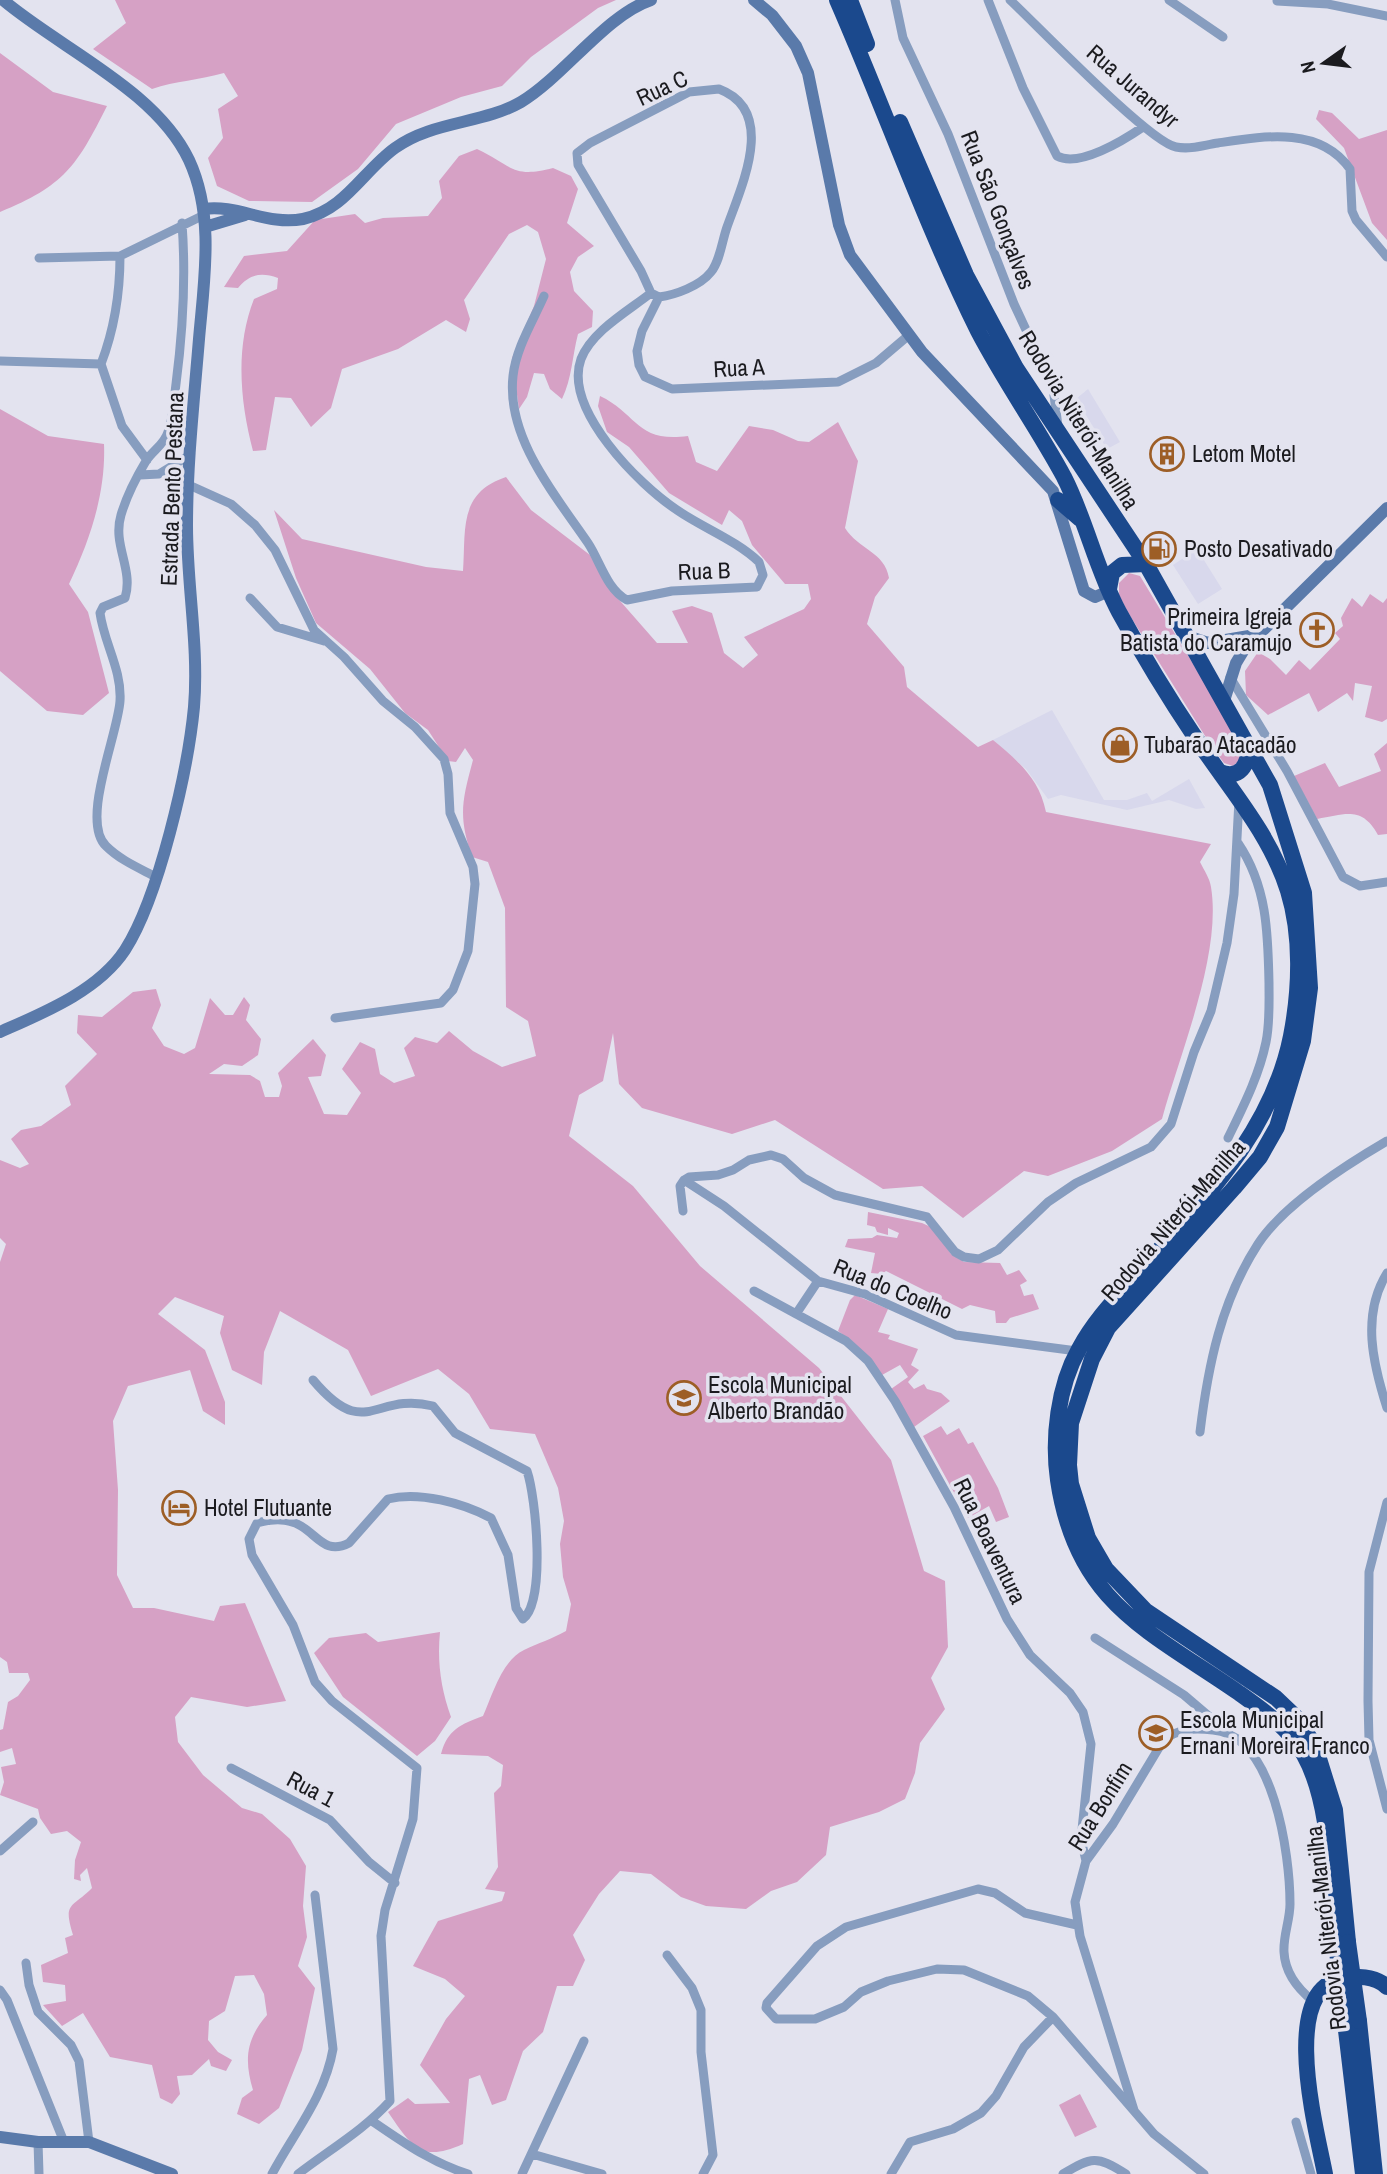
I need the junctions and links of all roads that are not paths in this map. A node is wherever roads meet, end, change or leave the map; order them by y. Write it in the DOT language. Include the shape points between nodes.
graph roads {
  1 [pos="3,0"];
  2 [pos="651,0"];
  3 [pos="756,0"];
  4 [pos="837,0"];
  5 [pos="850,0"];
  6 [pos="895,0"];
  7 [pos="988,0"];
  8 [pos="1010,0"];
  9 [pos="1170,0"];
  10 [pos="1278,1"];
  11 [pos="1387,16"];
  12 [pos="1223,37"];
  13 [pos="1143,127"];
  14 [pos="198,181"];
  15 [pos="221,207"];
  16 [pos="244,215"];
  17 [pos="204,217"];
  18 [pos="182,223"];
  19 [pos="226,223"];
  20 [pos="120,256"];
  21 [pos="206,256"];
  22 [pos="1387,257"];
  23 [pos="39,258"];
  24 [pos="655,295"];
  25 [pos="544,296"];
  26 [pos="909,335"];
  27 [pos="0,361"];
  28 [pos="101,364"];
  29 [pos="1058,435"];
  30 [pos="190,455"];
  31 [pos="146,460"];
  32 [pos="140,475"];
  33 [pos="189,485"];
  34 [pos="1058,500"];
  35 [pos="1387,508"];
  36 [pos="1083,522"];
  37 [pos="1146,564"];
  38 [pos="1109,591"];
  39 [pos="250,598"];
  40 [pos="1262,632"];
  41 [pos="1186,636"];
  42 [pos="326,641"];
  43 [pos="1230,677"];
  44 [pos="1224,701"];
  45 [pos="1249,747"];
  46 [pos="1220,772"];
  47 [pos="1239,800"];
  48 [pos="1237,841"];
  49 [pos="156,877"];
  50 [pos="1387,882"];
  51 [pos="335,1018"];
  52 [pos="0,1032"];
  53 [pos="1228,1138"];
  54 [pos="1387,1141"];
  55 [pos="684,1180"];
  56 [pos="682,1212"];
  57 [pos="1387,1273"];
  58 [pos="818,1281"];
  59 [pos="754,1291"];
  60 [pos="796,1314"];
  61 [pos="1077,1351"];
  62 [pos="313,1380"];
  63 [pos="1387,1408"];
  64 [pos="1200,1432"];
  65 [pos="1387,1502"];
  66 [pos="1095,1638"];
  67 [pos="1225,1731"];
  68 [pos="231,1768"];
  69 [pos="1387,1809"];
  70 [pos="33,1822"];
  71 [pos="0,1851"];
  72 [pos="1086,1861"];
  73 [pos="395,1883"];
  74 [pos="315,1895"];
  75 [pos="1077,1925"];
  76 [pos="1342,1942"];
  77 [pos="667,1955"];
  78 [pos="26,1963"];
  79 [pos="1387,1986"];
  80 [pos="0,1990"];
  81 [pos="1313,2001"];
  82 [pos="1053,2017"];
  83 [pos="1352,2022"];
  84 [pos="584,2040"];
  85 [pos="1135,2114"];
  86 [pos="372,2121"];
  87 [pos="1296,2122"];
  88 [pos="0,2137"];
  89 [pos="64,2141"];
  90 [pos="89,2141"];
  91 [pos="37,2142"];
  92 [pos="532,2154"];
  93 [pos="1065,2173"];
  94 [pos="39,2174"];
  95 [pos="172,2174"];
  96 [pos="272,2174"];
  97 [pos="298,2174"];
  98 [pos="468,2174"];
  99 [pos="522,2174"];
  100 [pos="602,2174"];
  101 [pos="704,2174"];
  102 [pos="891,2174"];
  103 [pos="1126,2174"];
  104 [pos="1204,2174"];
  105 [pos="1311,2174"];
  106 [pos="1325,2174"];
  107 [pos="1363,2174"];
  108 [pos="1375,2174"];
  1 -- 14 [label="street, Estrada Bento Pestana" via="135,97 168,127"];
  2 -- 16 [label="street" via="618,20 519,103 396,147 326,211 303,219"];
  3 -- 26 [label="street" via="796,46 808,73 839,225 850,255"];
  4 -- 36 [label="highway, Rodovia Niterói-Manilha" via="960,292 998,367 1065,479"];
  5 -- 29 [label="highway, Rodovia Niterói-Manilha" via="967,275"];
  6 -- 29 [label="street, Rua São Gonçalves" via="903,38 948,134 1009,292 1053,388"];
  7 -- 13 [label="street" via="1023,88 1057,156 1068,160 1080,157 1115,145"];
  8 -- 13 [label="street, Rua Jurandyr"];
  9 -- 12 [label="street"];
  10 -- 11 [label="street" via="1328,4"];
  13 -- 22 [label="street, Rua Jurandyr" via="1173,147 1290,136 1330,149 1350,169 1356,220"];
  14 -- 15 [label="street"];
  14 -- 17 [label="street, Estrada Bento Pestana"];
  15 -- 16 [label="street"];
  15 -- 17 [label="street"];
  16 -- 19 [label="street"];
  17 -- 18 [label="street"];
  17 -- 19 [label="street"];
  17 -- 21 [label="street, Estrada Bento Pestana"];
  18 -- 20 [label="street"];
  18 -- 31 [label="street" via="181,346 170,428 162,445"];
  19 -- 21 [label="street"];
  20 -- 23 [label="street"];
  20 -- 28 [label="street" via="116,307"];
  21 -- 30 [label="street, Estrada Bento Pestana"];
  24 -- 24 [label="street, Rua C" via="670,296 701,281 715,266 752,146 744,110 731,94 719,89 689,92 577,153 578,165"];
  24 -- 25 [label="street, Rua B" via="589,346 577,382 581,397 605,439 635,474 675,509 759,562 763,575 757,587 686,589 627,600 615,591 524,440 513,376"];
  24 -- 26 [label="street, Rua A" via="637,351 639,365 645,377 672,389 838,382 876,363"];
  26 -- 34 [label="street"];
  27 -- 28 [label="street"];
  28 -- 31 [label="street" via="122,426"];
  29 -- 37 [label="highway, Rodovia Niterói-Manilha"];
  30 -- 32 [label="street" via="159,474"];
  30 -- 33 [label="street, Estrada Bento Pestana"];
  31 -- 32 [label="street"];
  32 -- 49 [label="street" via="117,531 127,573 126,594 123,601 103,607 100,613 117,671 120,701 97,823 104,845"];
  33 -- 42 [label="street" via="231,504 255,524 275,550 310,621"];
  33 -- 49 [label="street, Estrada Bento Pestana" via="194,708"];
  34 -- 36 [label="highway"];
  34 -- 38 [label="street" via="1084,591 1095,597"];
  35 -- 40 [label="street"];
  36 -- 38 [label="highway, Rodovia Niterói-Manilha"];
  37 -- 38 [label="highway" via="1122,565 1112,573"];
  37 -- 41 [label="highway, Rodovia Niterói-Manilha"];
  38 -- 46 [label="highway, Rodovia Niterói-Manilha"];
  39 -- 42 [label="street" via="277,627"];
  40 -- 41 [label="street" via="1224,643"];
  40 -- 43 [label="street" via="1245,648"];
  41 -- 44 [label="highway, Rodovia Niterói-Manilha"];
  42 -- 51 [label="street" via="444,759 450,813 473,867 475,884 468,951 447,999 427,1006"];
  43 -- 44 [label="street"];
  43 -- 50 [label="street" via="1343,877 1360,886"];
  44 -- 45 [label="highway, Rodovia Niterói-Manilha"];
  45 -- 46 [label="highway" via="1247,762 1239,772"];
  45 -- 76 [label="highway, Rodovia Niterói-Manilha" via="1276,799 1304,893 1310,988 1303,1041 1277,1127 1260,1157 1108,1328 1092,1359 1071,1423 1069,1465 1088,1538 1106,1569 1168,1628 1276,1698 1297,1718 1315,1746 1335,1810"];
  46 -- 47 [label="highway, Rodovia Niterói-Manilha"];
  47 -- 48 [label="street"];
  47 -- 61 [label="highway, Rodovia Niterói-Manilha" via="1279,868 1294,915 1296,1002 1280,1080 1263,1118 1226,1171 1104,1312"];
  48 -- 53 [label="street" via="1260,887 1268,928 1269,1011 1262,1058"];
  48 -- 55 [label="street" via="1234,894 1217,985 1171,1124 1151,1147 1076,1183 1048,1202 989,1256 964,1258 927,1217 835,1195 771,1155 718,1175"];
  49 -- 52 [label="street, Estrada Bento Pestana" via="123,952 97,978 61,1003"];
  54 -- 64 [label="street" via="1318,1188 1258,1243 1215,1342"];
  55 -- 56 [label="street" via="680,1186"];
  55 -- 58 [label="street, Rua do Coelho"];
  57 -- 63 [label="street" via="1370,1326"];
  58 -- 60 [label="street"];
  58 -- 61 [label="street, Rua do Coelho" via="865,1294 956,1335"];
  59 -- 60 [label="street, Rua Boaventura"];
  60 -- 72 [label="street, Rua Boaventura" via="846,1341 868,1362 948,1497 1007,1619 1030,1655 1070,1693 1083,1713 1091,1744 1081,1839"];
  61 -- 76 [label="highway, Rodovia Niterói-Manilha" via="1055,1443 1065,1517 1082,1561 1114,1605 1138,1627 1260,1708 1303,1751 1323,1812"];
  62 -- 73 [label="street" via="331,1402 352,1412 395,1405 433,1406 455,1433 527,1471 532,1494 538,1568 523,1619 518,1615 508,1555 498,1527 491,1518 457,1504 408,1496 388,1499 340,1548 327,1546 300,1526 281,1520 257,1523 251,1530 252,1555 293,1625 315,1682 416,1768 413,1819"];
  65 -- 69 [label="street" via="1369,1572 1368,1701 1371,1751"];
  66 -- 67 [label="street" via="1184,1695"];
  67 -- 72 [label="street, Rua Bonfim" via="1185,1729 1163,1741"];
  67 -- 81 [label="street" via="1248,1747 1273,1791 1290,1904 1284,1952 1300,1991"];
  68 -- 73 [label="street, Rua 1" via="330,1820"];
  70 -- 71 [label="street"];
  72 -- 75 [label="street, Rua Bonfim" via="1075,1902"];
  73 -- 86 [label="street" via="381,1936 390,2101"];
  74 -- 96 [label="street" via="333,2049 330,2069"];
  75 -- 82 [label="street" via="1025,1913 995,1893 978,1889 846,1927 817,1946 767,2003 768,2013 775,2019 816,2019 888,1981 951,1968 1028,1996"];
  75 -- 85 [label="street, Rua Bonfim"];
  76 -- 83 [label="highway, Rodovia Niterói-Manilha, bridge"];
  77 -- 101 [label="street" via="692,1988 701,2010 713,2155"];
  78 -- 90 [label="street" via="38,2012 71,2045 79,2061"];
  79 -- 81 [label="highway" via="1373,1978 1347,1978 1327,1983"];
  80 -- 89 [label="street"];
  81 -- 106 [label="highway" via="1307,2027 1307,2070"];
  82 -- 85 [label="street"];
  82 -- 102 [label="street" via="1024,2048 981,2113 953,2129 910,2142"];
  83 -- 107 [label="highway, Rodovia Niterói-Manilha"];
  83 -- 108 [label="highway, Rodovia Niterói-Manilha"];
  84 -- 92 [label="street"];
  85 -- 104 [label="street"];
  86 -- 97 [label="street"];
  86 -- 98 [label="street" via="419,2154"];
  87 -- 105 [label="street"];
  88 -- 91 [label="street"];
  89 -- 90 [label="street"];
  89 -- 91 [label="street"];
  90 -- 95 [label="street"];
  91 -- 94 [label="street"];
  92 -- 99 [label="street"];
  92 -- 100 [label="street"];
  93 -- 103 [label="street" via="1084,2160 1105,2161"];
}
